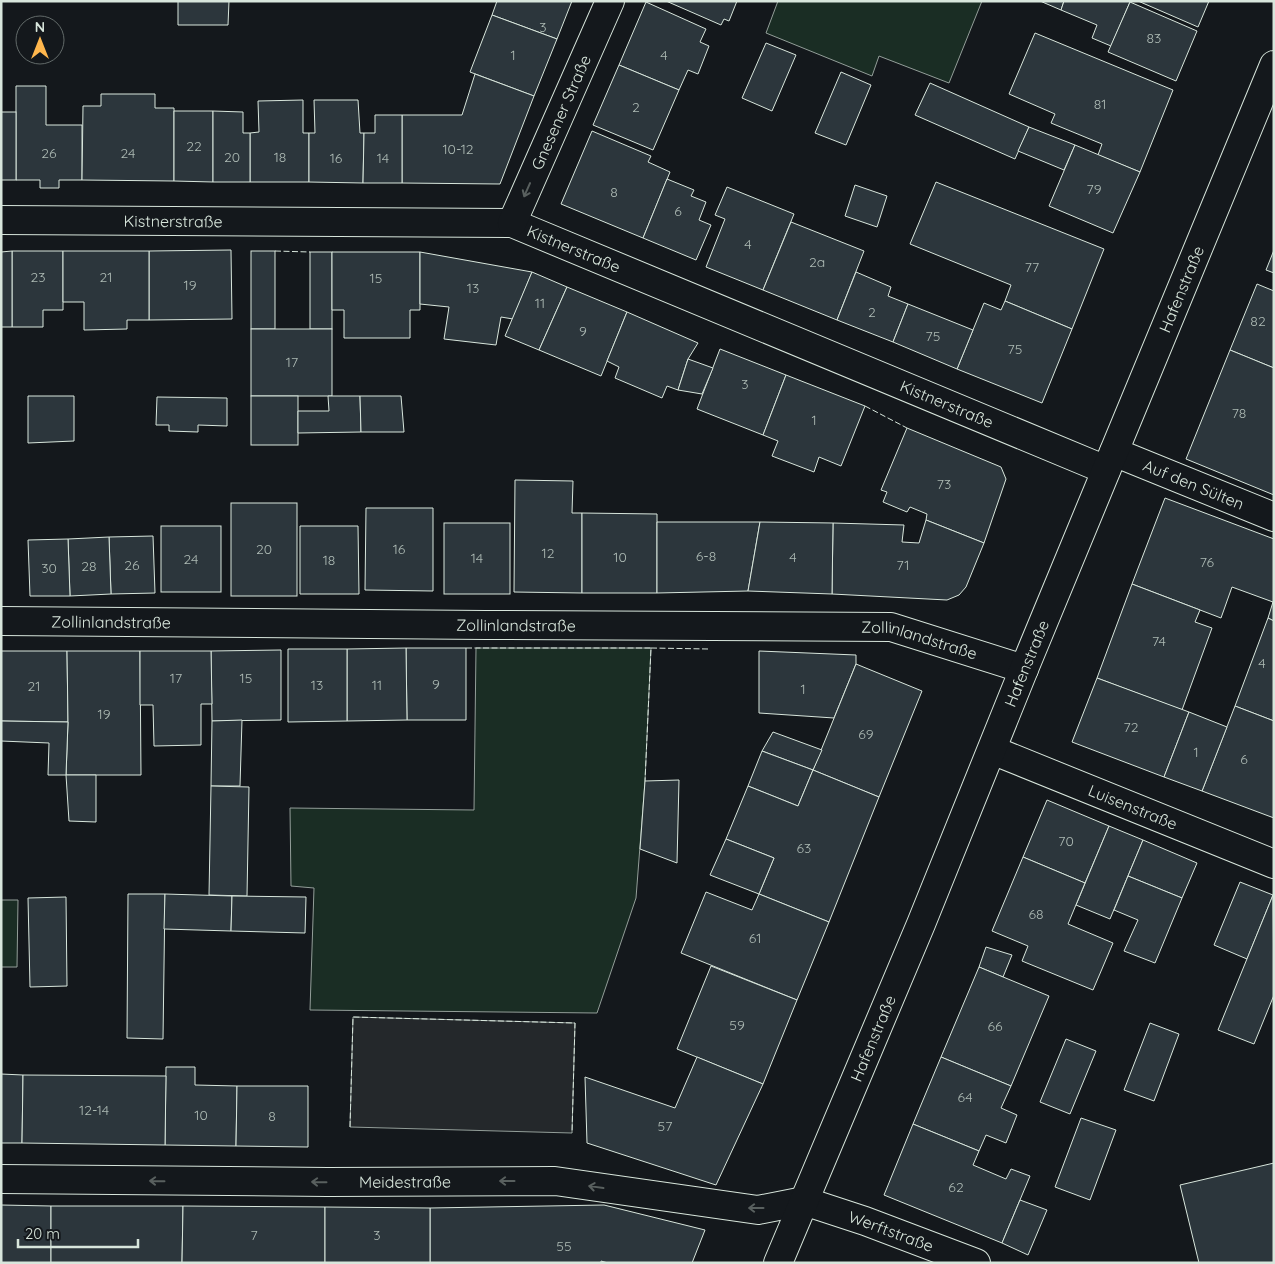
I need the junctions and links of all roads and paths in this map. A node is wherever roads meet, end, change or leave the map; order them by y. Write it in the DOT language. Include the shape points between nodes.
graph roads {
  1 [pos="610,1"];
  2 [pos="1274,65"];
  3 [pos="1,220"];
  4 [pos="512,223"];
  5 [pos="1110,461"];
  6 [pos="1274,517"];
  7 [pos="1,621"];
  8 [pos="1024,670"];
  9 [pos="992,750"];
  10 [pos="1274,864"];
  11 [pos="1,1179"];
  12 [pos="804,1201"];
  13 [pos="778,1263"];
  14 [pos="976,1263"];
  1 -- 4 [label="street, Gnesener Straße, one-way"];
  2 -- 5 [label="street, Hafenstraße"];
  3 -- 4 [label="street, Kistnerstraße"];
  4 -- 5 [label="street, Kistnerstraße"];
  5 -- 6 [label="street, Auf den Sülten"];
  5 -- 8 [label="street, Hafenstraße"];
  7 -- 8 [label="street, Zollinlandstraße" via="892,626"];
  8 -- 9 [label="street, Hafenstraße"];
  9 -- 10 [label="street, Luisenstraße"];
  9 -- 12 [label="street, Hafenstraße"];
  12 -- 11 [label="street, Meidestraße, one-way" via="758,1210 555,1181"];
  12 -- 13 [label="street, Hafenstraße"];
  12 -- 14 [label="street, Werftstraße"];
}
